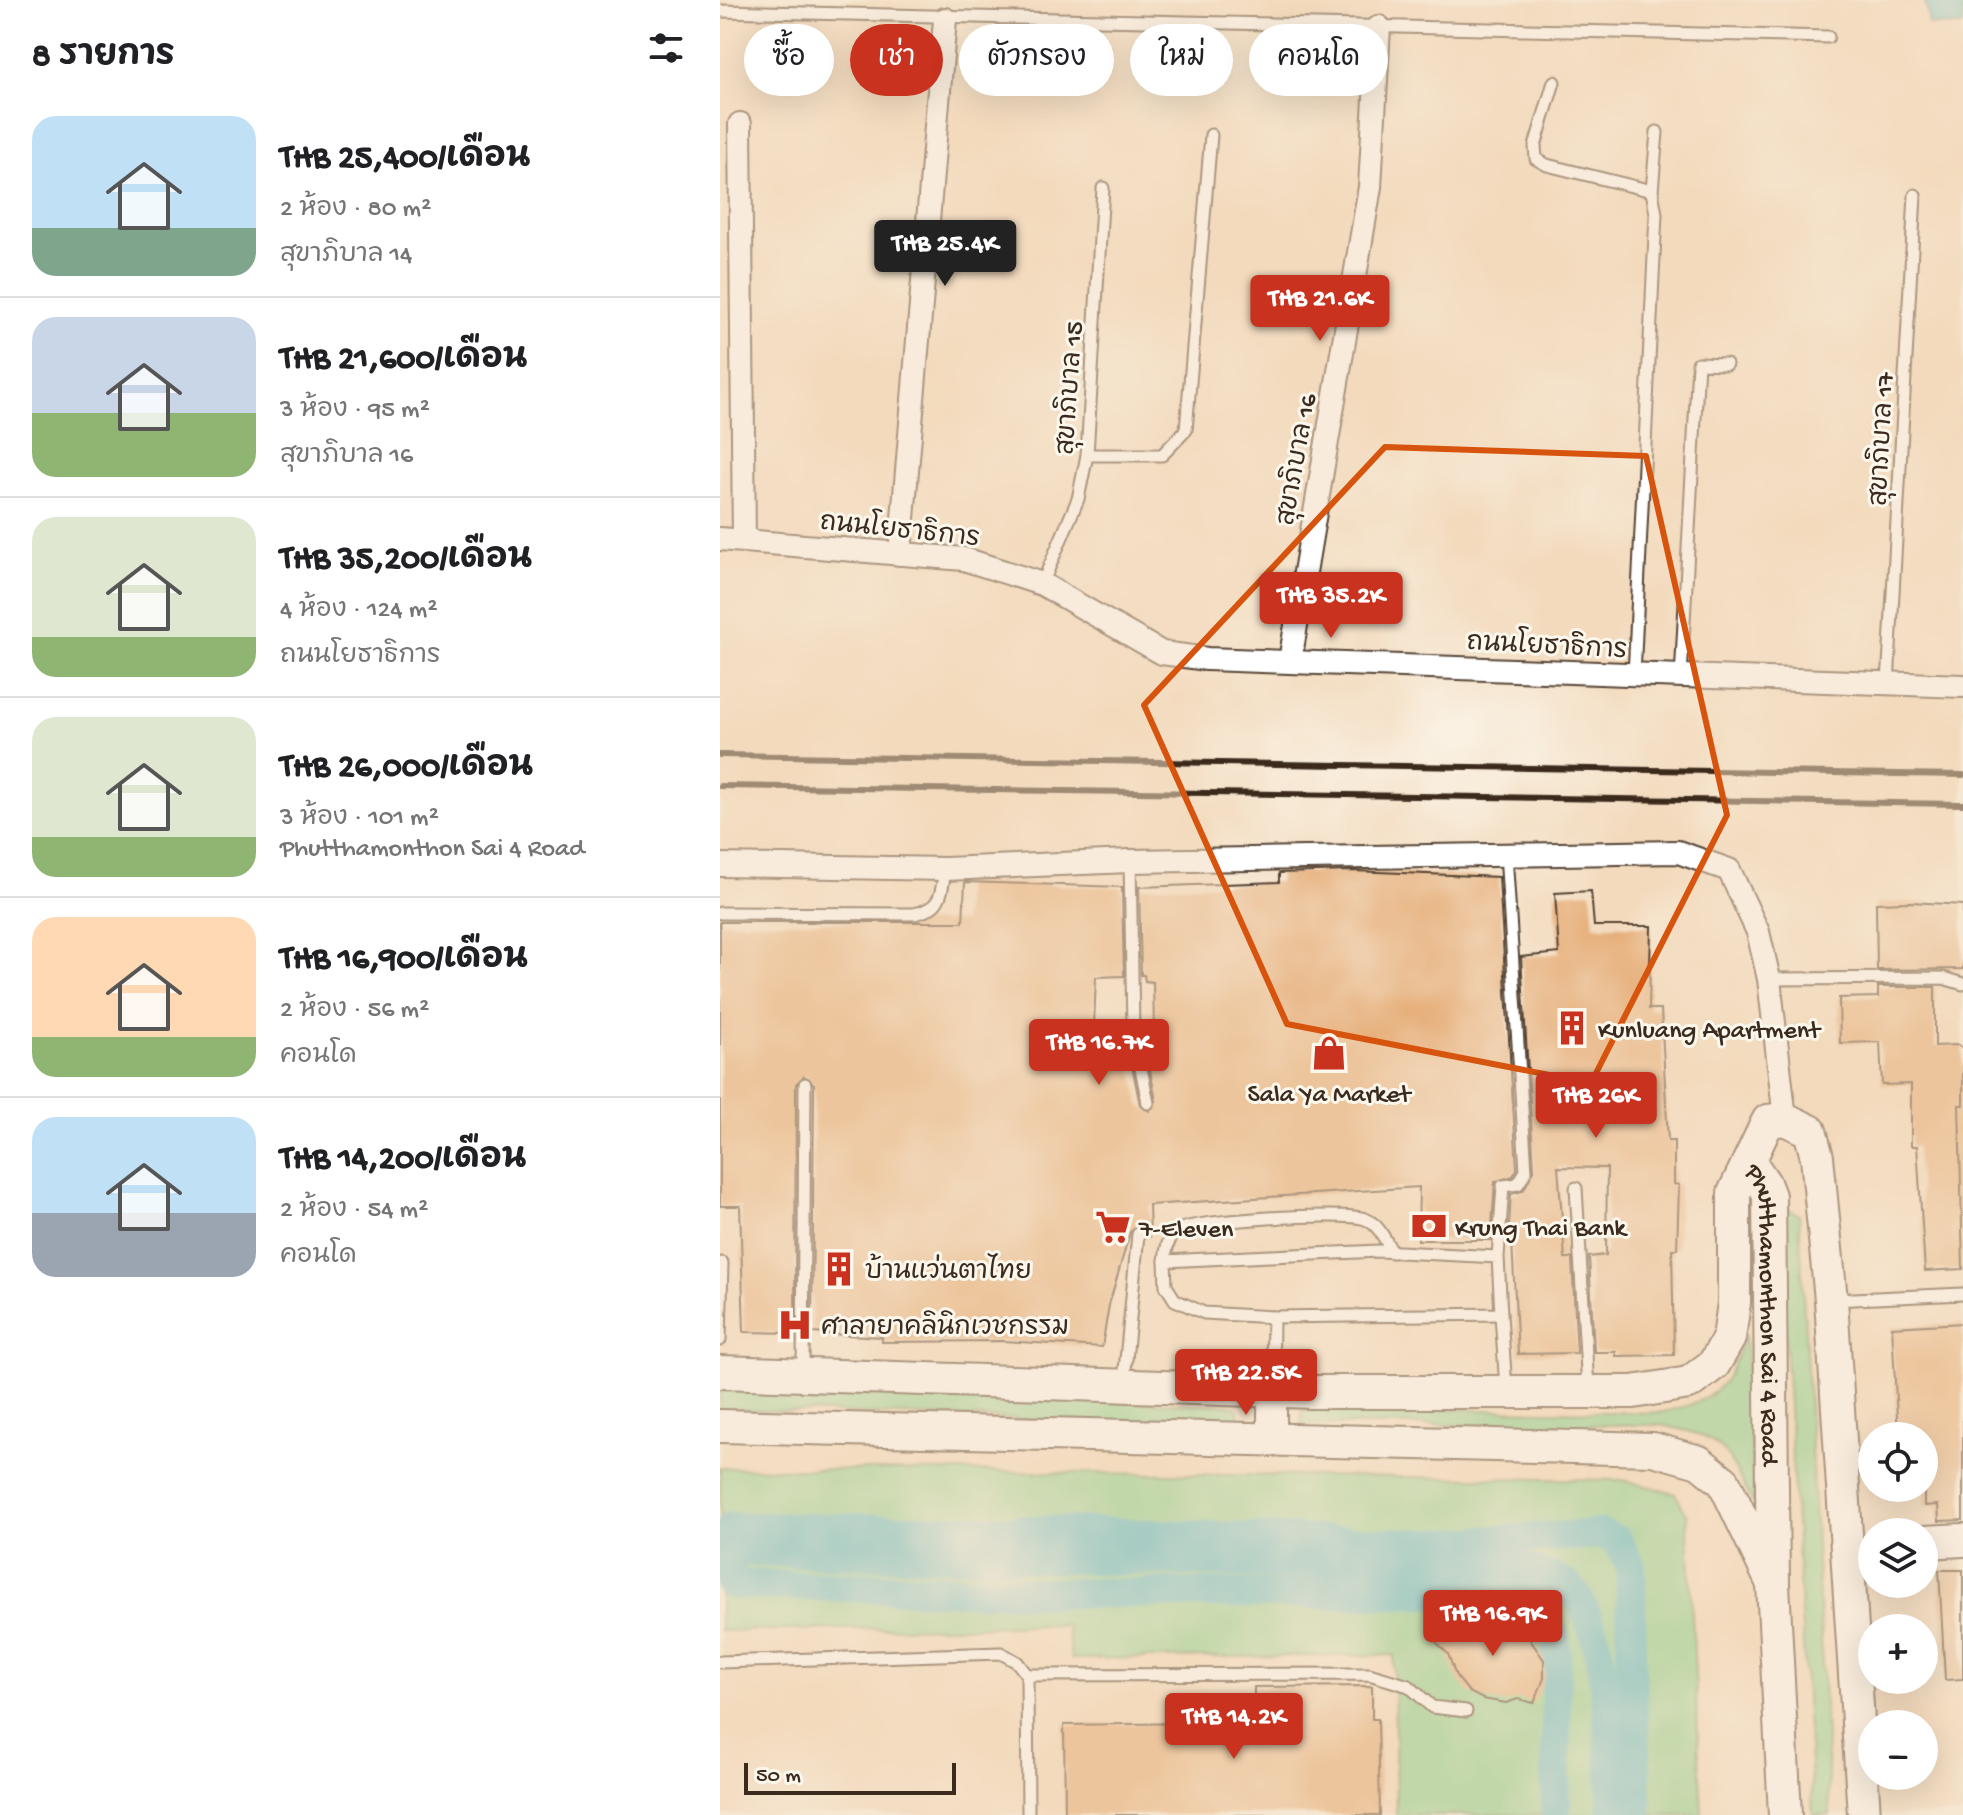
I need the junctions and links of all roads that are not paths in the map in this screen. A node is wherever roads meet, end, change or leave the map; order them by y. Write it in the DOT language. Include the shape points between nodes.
graph roads {
  1 [pos="720,11"];
  2 [pos="945,19"];
  3 [pos="1249,25"];
  4 [pos="1388,27"];
  5 [pos="1828,37"];
  6 [pos="1554,82"];
  7 [pos="1378,96"];
  8 [pos="740,124"];
  9 [pos="1657,132"];
  10 [pos="1211,135"];
  11 [pos="1103,188"];
  12 [pos="1652,191"];
  13 [pos="1915,195"];
  14 [pos="1726,364"];
  15 [pos="1087,455"];
  16 [pos="720,539"];
  17 [pos="744,541"];
  18 [pos="900,554"];
  19 [pos="1042,584"];
  20 [pos="1290,661"];
  21 [pos="1634,676"];
  22 [pos="1681,678"];
  23 [pos="1888,684"];
  24 [pos="1963,686"];
  25 [pos="1506,853"];
  26 [pos="1130,861"];
  27 [pos="720,865"];
  28 [pos="945,869"];
  29 [pos="720,913"];
  30 [pos="1769,979"];
  31 [pos="1963,984"];
  32 [pos="805,1084"];
  33 [pos="1148,1103"];
  34 [pos="1785,1119"];
  35 [pos="1751,1164"];
  36 [pos="1576,1188"];
  37 [pos="1138,1234"];
  38 [pos="1392,1252"];
  39 [pos="1498,1257"];
  40 [pos="1165,1261"];
  41 [pos="722,1263"];
  42 [pos="1963,1294"];
  43 [pos="1831,1300"];
  44 [pos="1501,1314"];
  45 [pos="1273,1317"];
  46 [pos="720,1340"];
  47 [pos="720,1372"];
  48 [pos="803,1376"];
  49 [pos="1124,1384"];
  50 [pos="1272,1391"];
  51 [pos="1507,1392"];
  52 [pos="1589,1393"];
  53 [pos="720,1426"];
  54 [pos="1272,1442"];
  55 [pos="1858,1536"];
  56 [pos="1963,1540"];
  57 [pos="1938,1541"];
  58 [pos="1773,1584"];
  59 [pos="1860,1598"];
  60 [pos="720,1662"];
  61 [pos="1027,1675"];
  62 [pos="1466,1711"];
  63 [pos="1028,1815"];
  64 [pos="1785,1815"];
  65 [pos="1864,1815"];
  1 -- 2 [label="lane"];
  2 -- 3 [label="lane"];
  2 -- 18 [label="street"];
  4 -- 5 [label="lane"];
  6 -- 12 [label="lane" via="1536,159"];
  7 -- 20 [label="street, สุขาภิบาล 16" via="1370,187"];
  8 -- 17 [label="street"];
  9 -- 12 [label="lane"];
  10 -- 15 [label="lane" via="1186,430 1162,455"];
  11 -- 15 [label="lane, สุขาภิบาล 15"];
  12 -- 21 [label="lane" via="1656,214"];
  13 -- 23 [label="lane, สุขาภิบาล 17"];
  14 -- 22 [label="lane" via="1698,363"];
  15 -- 19 [label="lane, สุขาภิบาล 15" via="1078,499"];
  16 -- 17 [label="street, ถนนโยธาธิการ"];
  17 -- 18 [label="street, ถนนโยธาธิการ"];
  18 -- 19 [label="street, ถนนโยธาธิการ" via="964,559"];
  19 -- 20 [label="street, ถนนโยธาธิการ" via="1162,653"];
  20 -- 21 [label="street, ถนนโยธาธิการ"];
  21 -- 22 [label="street, ถนนโยธาธิการ"];
  22 -- 23 [label="street, ถนนโยธาธิการ"];
  23 -- 24 [label="street, ถนนโยธาธิการ"];
  25 -- 26 [label="street"];
  25 -- 30 [label="street" via="1678,852 1729,870 1758,932"];
  25 -- 39 [label="lane" via="1526,1171 1518,1184 1503,1186"];
  26 -- 28 [label="street"];
  26 -- 33 [label="lane" via="1133,1028"];
  27 -- 28 [label="street"];
  28 -- 29 [label="lane" via="940,902 914,914"];
  30 -- 31 [label="lane" via="1943,978"];
  30 -- 34 [label="street"];
  32 -- 48 [label="lane"];
  34 -- 35 [label="main road, Phutthamonthon Sai 4 Road" via="1768,1121"];
  34 -- 43 [label="main road" via="1810,1131 1817,1157"];
  35 -- 52 [label="main road" via="1734,1193 1734,1303 1729,1338 1714,1364 1689,1383"];
  35 -- 58 [label="main road, Phutthamonthon Sai 4 Road" via="1769,1196"];
  36 -- 52 [label="lane"];
  37 -- 49 [label="lane"];
  38 -- 39 [label="lane"];
  38 -- 40 [label="lane"];
  38 -- 40 [label="lane" via="1378,1228 1365,1219 1263,1219 1174,1232"];
  39 -- 44 [label="lane"];
  40 -- 45 [label="lane" via="1166,1286 1175,1300 1204,1313"];
  41 -- 46 [label="lane"];
  42 -- 43 [label="lane"];
  43 -- 55 [label="main road"];
  44 -- 45 [label="lane"];
  44 -- 51 [label="lane"];
  45 -- 50 [label="lane"];
  47 -- 48 [label="main road"];
  48 -- 49 [label="main road"];
  49 -- 50 [label="main road"];
  50 -- 51 [label="main road"];
  50 -- 54 [label="street"];
  51 -- 52 [label="main road"];
  53 -- 54 [label="main road"];
  54 -- 58 [label="main road" via="1653,1449 1699,1462 1724,1482"];
  56 -- 57 [label="main road"];
  58 -- 64 [label="main road, Phutthamonthon Sai 4 Road"];
  59 -- 65 [label="main road"];
  60 -- 61 [label="lane" via="1001,1653"];
  61 -- 62 [label="lane" via="1369,1674 1409,1686 1432,1707"];
  61 -- 63 [label="lane"];
}
